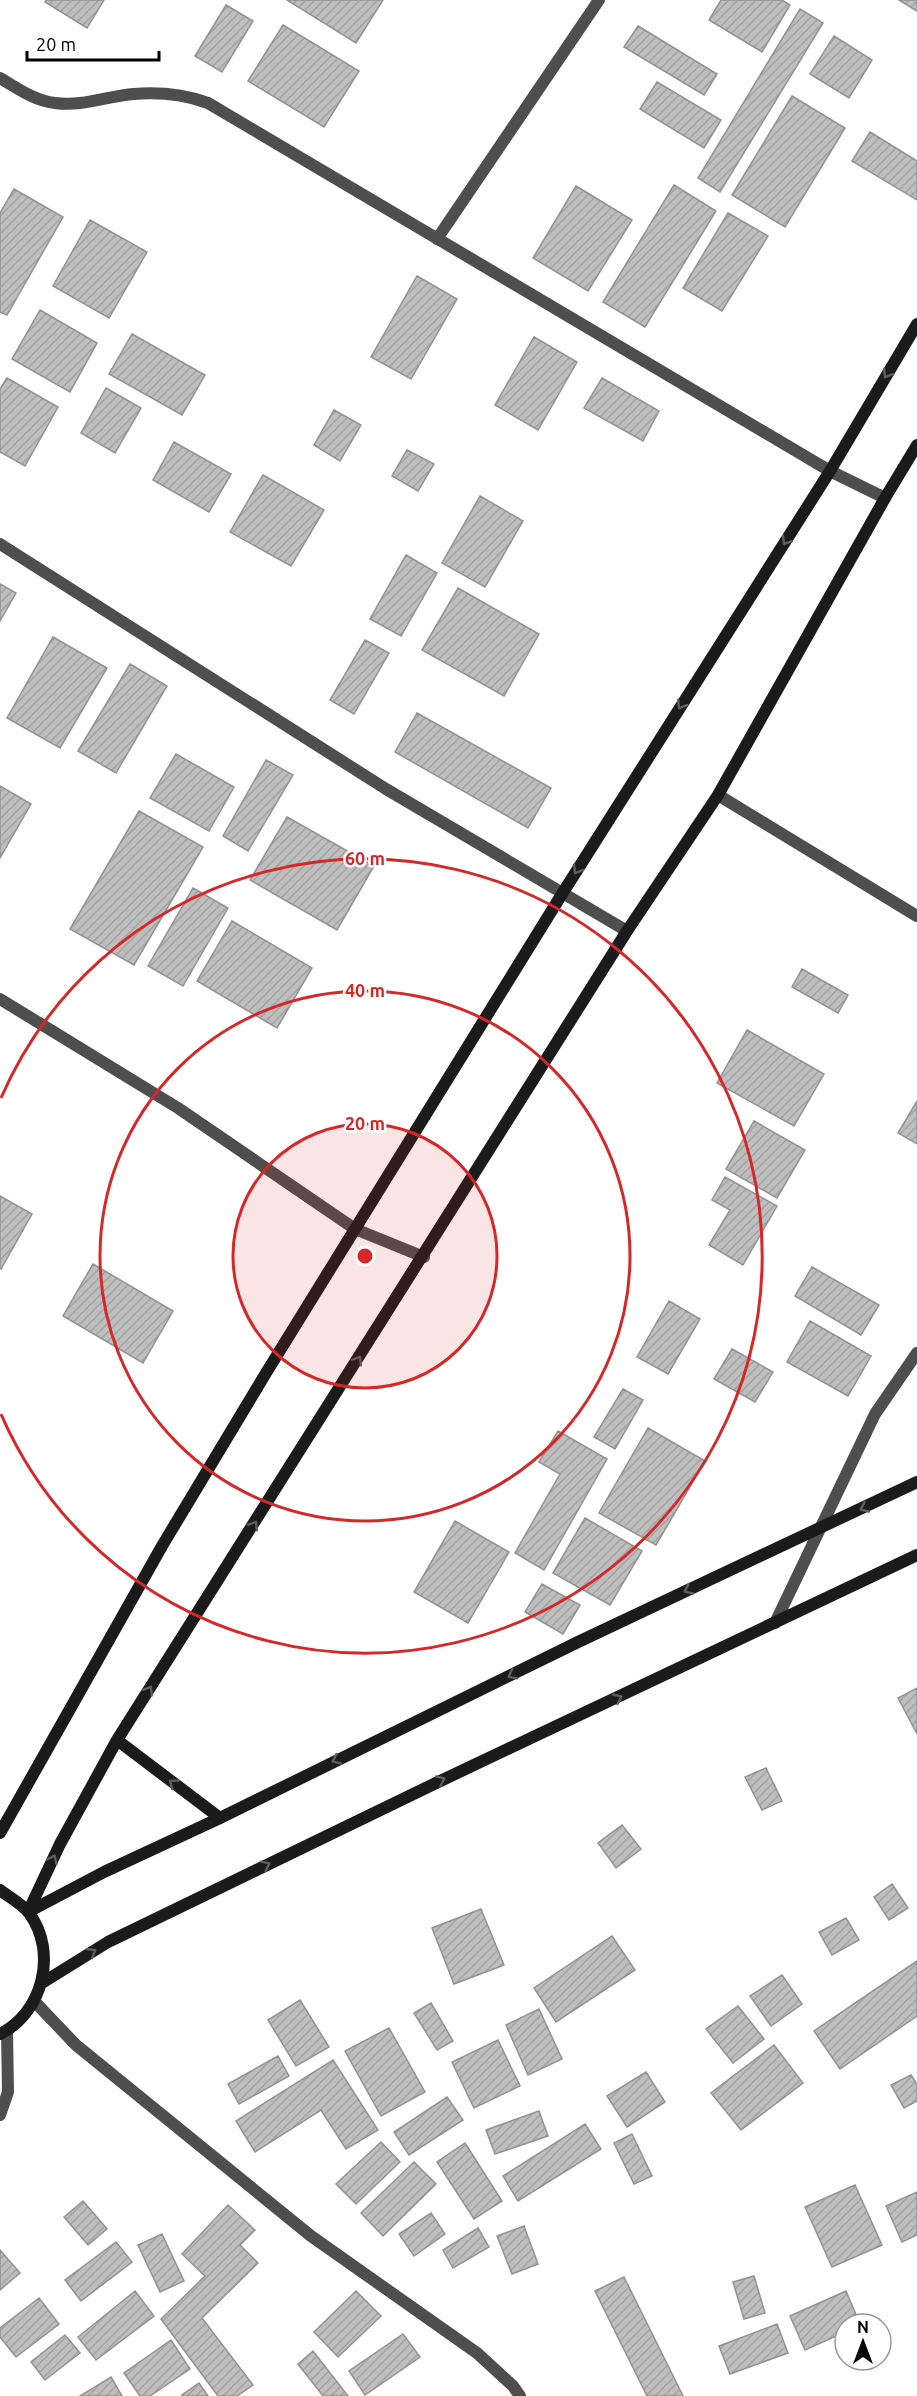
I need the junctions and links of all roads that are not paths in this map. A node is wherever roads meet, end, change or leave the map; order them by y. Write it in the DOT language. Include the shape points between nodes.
graph roads {
  1 [pos="599,0"];
  2 [pos="0,78"];
  3 [pos="437,239"];
  4 [pos="917,324"];
  5 [pos="917,445"];
  6 [pos="830,471"];
  7 [pos="885,498"];
  8 [pos="0,544"];
  9 [pos="718,795"];
  10 [pos="562,894"];
  11 [pos="917,916"];
  12 [pos="627,931"];
  13 [pos="0,999"];
  14 [pos="355,1229"];
  15 [pos="424,1257"];
  16 [pos="917,1353"];
  17 [pos="917,1482"];
  18 [pos="820,1529"];
  19 [pos="917,1555"];
  20 [pos="775,1623"];
  21 [pos="117,1740"];
  22 [pos="220,1818"];
  23 [pos="0,1833"];
  24 [pos="0,1890"];
  25 [pos="28,1912"];
  26 [pos="42,1983"];
  27 [pos="34,2001"];
  28 [pos="4,2032"];
  29 [pos="0,2115"];
  30 [pos="520,2396"];
  1 -- 3 [label="street"];
  2 -- 3 [label="street" via="53,103 70,105 133,94 168,93 208,103"];
  3 -- 6 [label="street"];
  4 -- 6 [label="main road, one-way"];
  5 -- 7 [label="main road"];
  6 -- 7 [label="street"];
  6 -- 10 [label="main road, one-way"];
  7 -- 9 [label="main road"];
  8 -- 10 [label="street" via="386,789"];
  9 -- 11 [label="street"];
  9 -- 12 [label="main road"];
  10 -- 12 [label="street"];
  10 -- 14 [label="main road"];
  12 -- 15 [label="main road"];
  13 -- 14 [label="street" via="178,1108"];
  14 -- 15 [label="street"];
  14 -- 23 [label="main road" via="162,1546"];
  21 -- 15 [label="main road, one-way"];
  16 -- 18 [label="street" via="875,1414"];
  17 -- 18 [label="main road, one-way"];
  18 -- 20 [label="street"];
  18 -- 22 [label="main road, one-way" via="578,1642"];
  19 -- 20 [label="main road"];
  26 -- 20 [label="main road, one-way" via="108,1942"];
  22 -- 21 [label="main road, one-way"];
  25 -- 21 [label="main road, one-way"];
  22 -- 25 [label="main road"];
  24 -- 25 [label="main road"];
  25 -- 26 [label="main road" via="42,1944"];
  26 -- 27 [label="main road"];
  27 -- 28 [label="main road"];
  27 -- 30 [label="street" via="76,2044 311,2236 477,2353"];
  28 -- 29 [label="street" via="8,2092"];
}
